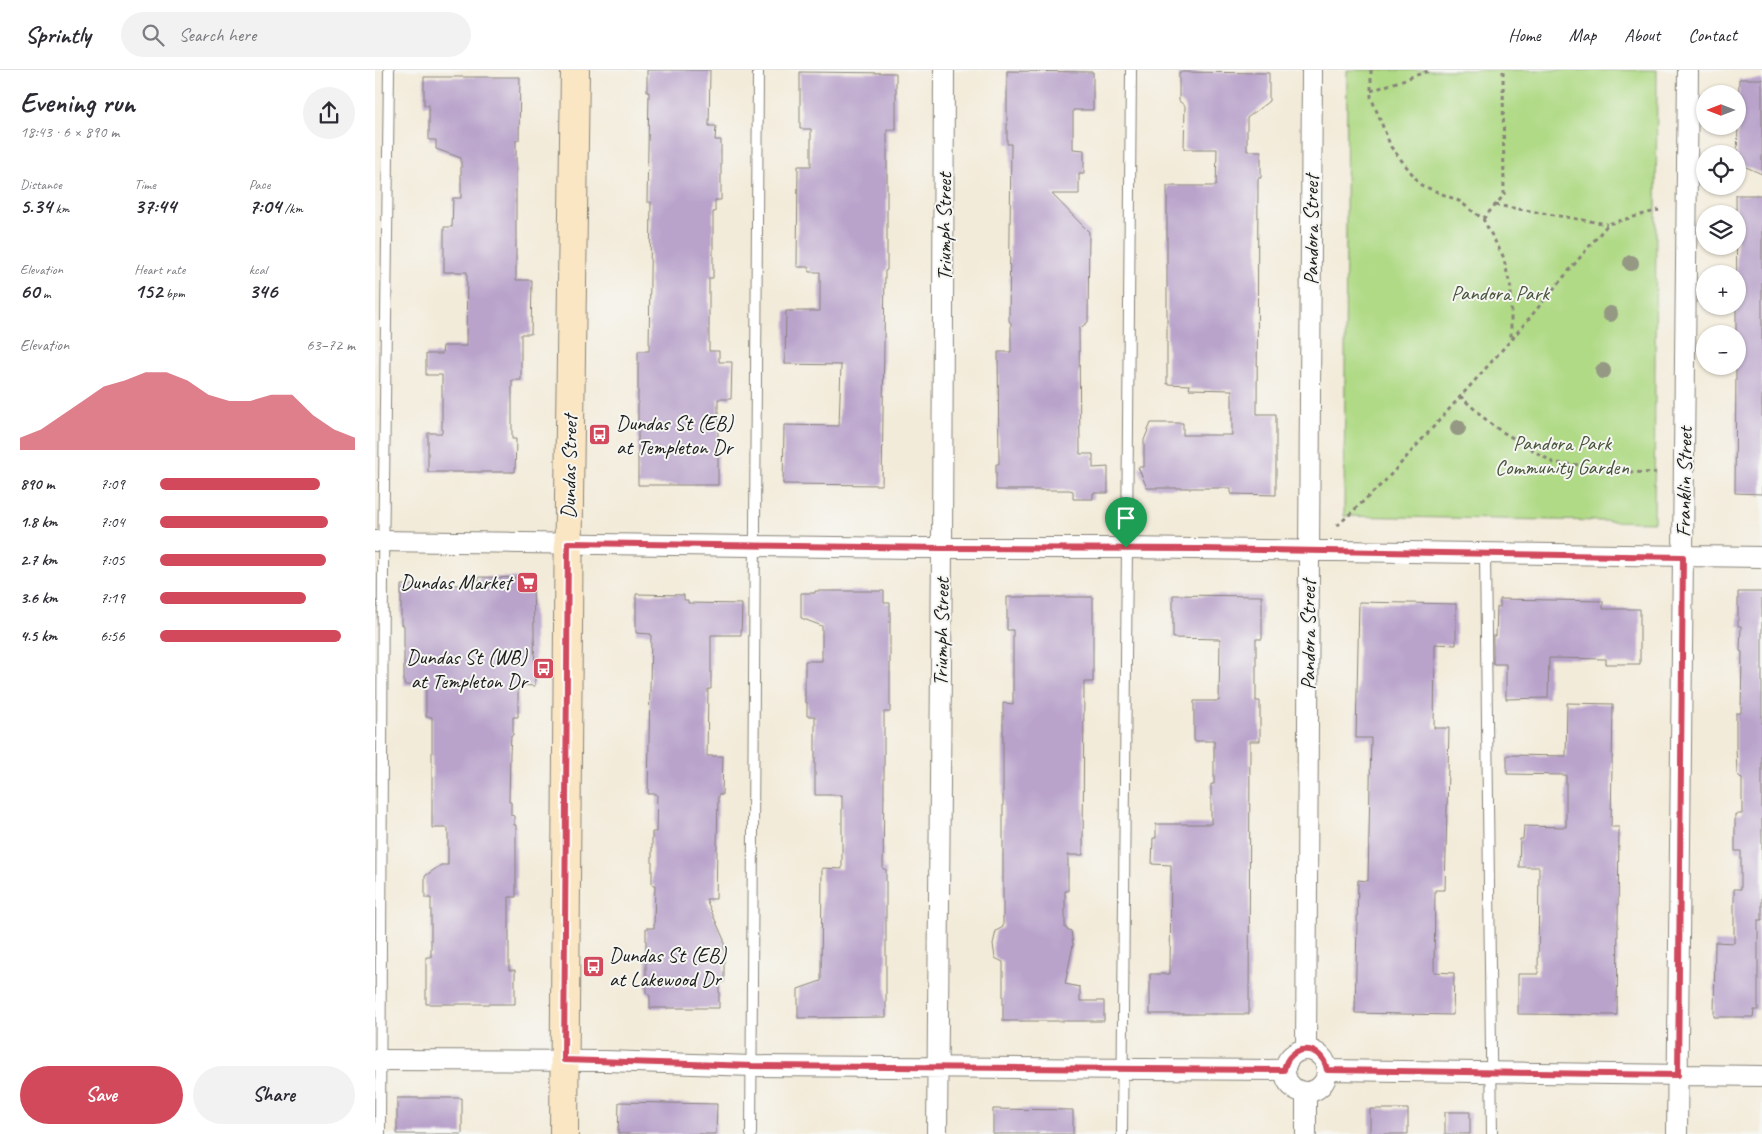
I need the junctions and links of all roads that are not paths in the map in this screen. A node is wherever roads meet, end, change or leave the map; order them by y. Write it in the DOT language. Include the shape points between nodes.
graph roads {
  1 [pos="389,70"];
  2 [pos="575,70"];
  3 [pos="759,70"];
  4 [pos="944,70"];
  5 [pos="1131,70"];
  6 [pos="1312,70"];
  7 [pos="1688,70"];
  8 [pos="379,541"];
  9 [pos="568,543"];
  10 [pos="755,546"];
  11 [pos="942,548"];
  12 [pos="1126,548"];
  13 [pos="1309,551"];
  14 [pos="1485,554"];
  15 [pos="1683,557"];
  16 [pos="1762,557"];
  17 [pos="1306,1050"];
  18 [pos="377,1060"];
  19 [pos="564,1060"];
  20 [pos="752,1066"];
  21 [pos="937,1067"];
  22 [pos="1121,1069"];
  23 [pos="1284,1070"];
  24 [pos="1327,1070"];
  25 [pos="1492,1072"];
  26 [pos="1678,1075"];
  27 [pos="1762,1076"];
  28 [pos="1306,1093"];
  29 [pos="380,1134"];
  30 [pos="564,1134"];
  31 [pos="751,1134"];
  32 [pos="937,1134"];
  33 [pos="1121,1134"];
  34 [pos="1306,1134"];
  35 [pos="1492,1134"];
  36 [pos="1677,1134"];
  1 -- 8 [label="lane"];
  2 -- 9 [label="main road, Dundas Street"];
  3 -- 10 [label="lane"];
  4 -- 11 [label="street, Triumph Street"];
  5 -- 12 [label="lane"];
  6 -- 13 [label="street, Pandora Street"];
  7 -- 15 [label="street, Franklin Street"];
  8 -- 9 [label="street"];
  8 -- 18 [label="lane"];
  9 -- 10 [label="street"];
  9 -- 19 [label="main road, Dundas Street"];
  10 -- 11 [label="street"];
  10 -- 20 [label="lane"];
  11 -- 12 [label="street"];
  11 -- 21 [label="street, Triumph Street"];
  12 -- 13 [label="street"];
  12 -- 22 [label="lane"];
  13 -- 14 [label="street"];
  13 -- 17 [label="street, Pandora Street"];
  14 -- 15 [label="street"];
  14 -- 25 [label="lane"];
  15 -- 16 [label="street"];
  15 -- 26 [label="street, Franklin Street"];
  17 -- 23 [label="street" via="1299,1050 1289,1058"];
  17 -- 24 [label="street" via="1323,1058"];
  18 -- 19 [label="street"];
  18 -- 29 [label="lane"];
  19 -- 20 [label="street"];
  19 -- 30 [label="main road, Dundas Street"];
  20 -- 21 [label="street"];
  20 -- 31 [label="lane"];
  21 -- 22 [label="street"];
  21 -- 32 [label="street, Triumph Street"];
  22 -- 23 [label="street"];
  22 -- 33 [label="lane"];
  23 -- 28 [label="street" via="1288,1084"];
  24 -- 25 [label="street"];
  24 -- 28 [label="street" via="1319,1088"];
  25 -- 26 [label="street"];
  25 -- 35 [label="lane"];
  26 -- 27 [label="street"];
  26 -- 36 [label="street, Franklin Street"];
  28 -- 34 [label="street"];
}
